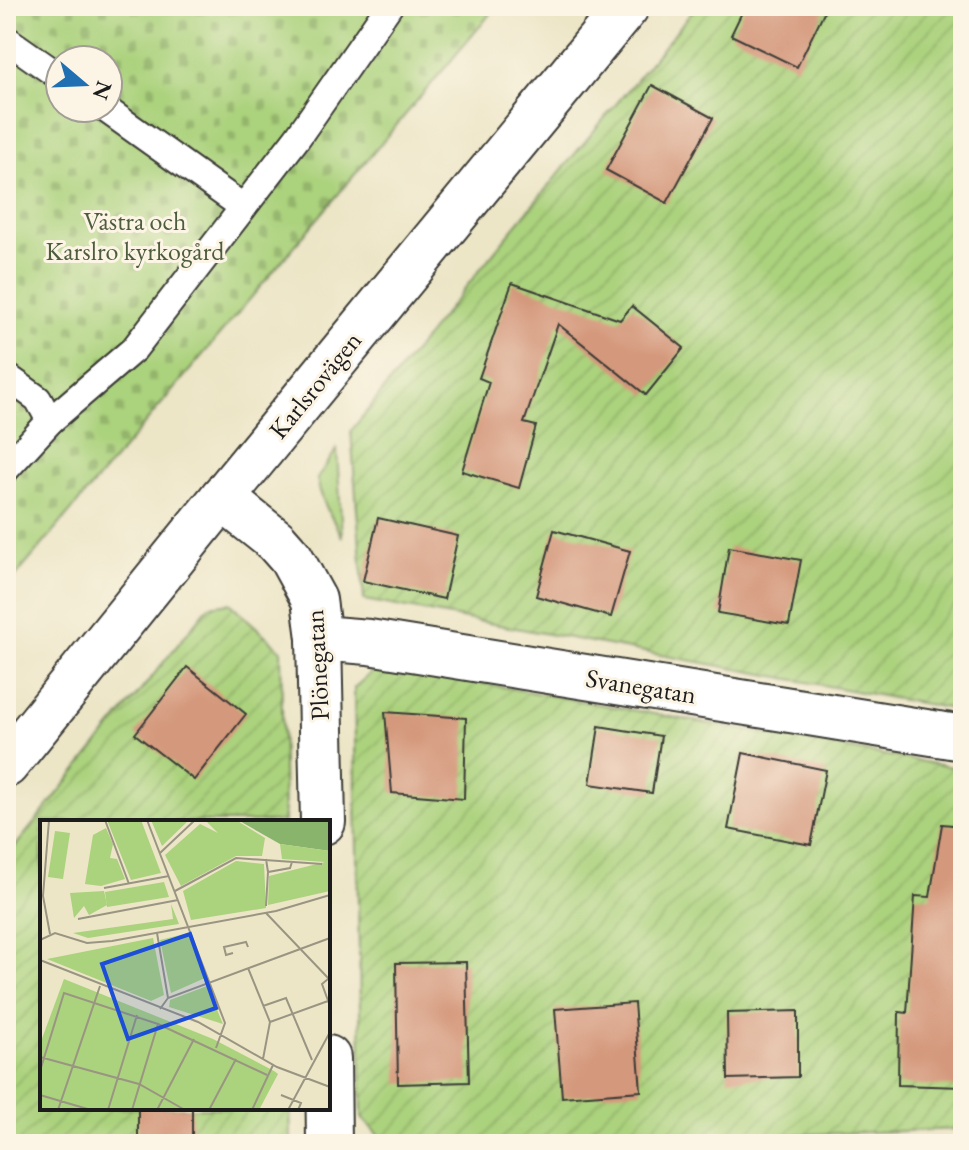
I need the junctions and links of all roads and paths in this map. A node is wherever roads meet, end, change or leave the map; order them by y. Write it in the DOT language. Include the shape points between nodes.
graph roads {
  1 [pos="389,6"];
  2 [pos="627,6"];
  3 [pos="6,39"];
  4 [pos="44,66"];
  5 [pos="124,122"];
  6 [pos="243,207"];
  7 [pos="6,376"];
  8 [pos="50,421"];
  9 [pos="6,469"];
  10 [pos="222,498"];
  11 [pos="319,638"];
  12 [pos="963,738"];
  13 [pos="6,765"];
  14 [pos="323,820"];
  15 [pos="329,1110"];
  16 [pos="329,1144"];
  1 -- 6 [label="lane"];
  2 -- 10 [label="street, Karlsrovägen"];
  3 -- 4 [label="lane"];
  5 -- 6 [label="lane"];
  6 -- 8 [label="lane" via="134,349"];
  7 -- 8 [label="lane" via="38,399"];
  8 -- 9 [label="lane"];
  10 -- 11 [label="street, Plönegatan" via="291,558 314,600"];
  10 -- 13 [label="street, Karlsrovägen"];
  11 -- 12 [label="street, Svanegatan"];
  11 -- 14 [label="street, Plönegatan"];
  15 -- 16 [label="street"];
}
